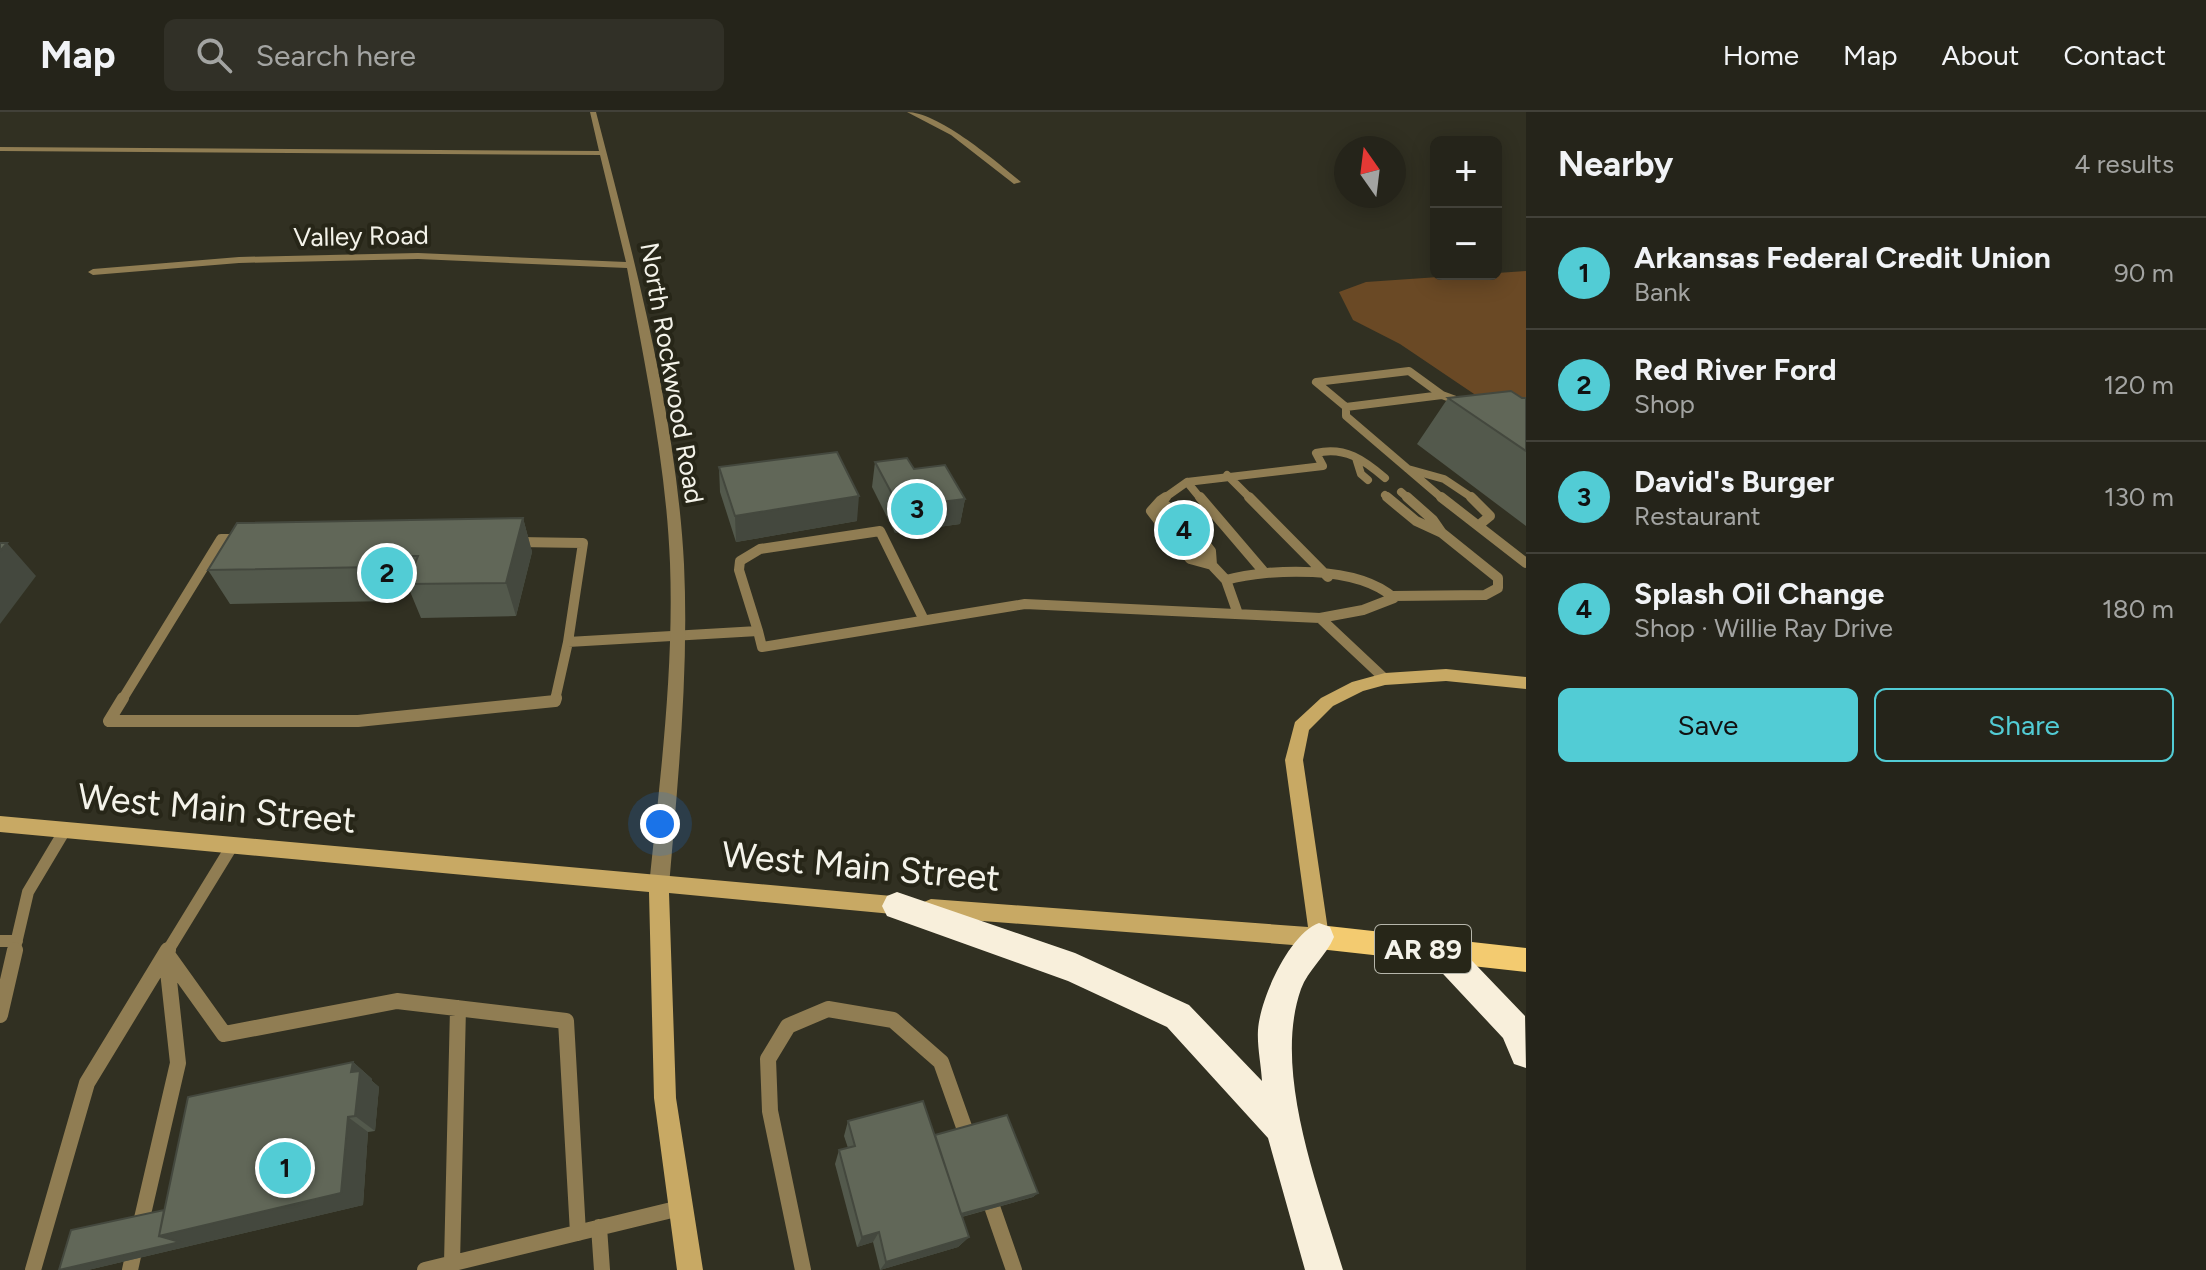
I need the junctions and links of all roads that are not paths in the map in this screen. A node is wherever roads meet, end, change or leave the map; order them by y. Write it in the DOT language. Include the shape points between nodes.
graph roads {
  1 [pos="593,112"];
  2 [pos="910,112"];
  3 [pos="0,149"];
  4 [pos="605,153"];
  5 [pos="1017,182"];
  6 [pos="631,265"];
  7 [pos="93,272"];
  8 [pos="1442,395"];
  9 [pos="1466,403"];
  10 [pos="1346,407"];
  11 [pos="1356,458"];
  12 [pos="1407,469"];
  13 [pos="1227,475"];
  14 [pos="1187,482"];
  15 [pos="1160,501"];
  16 [pos="1185,520"];
  17 [pos="1166,523"];
  18 [pos="1479,525"];
  19 [pos="1442,533"];
  20 [pos="252,539"];
  21 [pos="504,542"];
  22 [pos="1204,542"];
  23 [pos="1191,543"];
  24 [pos="1179,545"];
  25 [pos="1526,563"];
  26 [pos="1212,565"];
  27 [pos="1264,572"];
  28 [pos="1328,577"];
  29 [pos="1226,580"];
  30 [pos="1393,596"];
  31 [pos="1238,614"];
  32 [pos="1320,618"];
  33 [pos="924,620"];
  34 [pos="758,631"];
  35 [pos="677,638"];
  36 [pos="568,642"];
  37 [pos="1385,679"];
  38 [pos="1526,683"];
  39 [pos="0,824"];
  40 [pos="65,830"];
  41 [pos="232,846"];
  42 [pos="659,886"];
  43 [pos="897,906"];
  44 [pos="1319,937"];
  45 [pos="0,941"];
  46 [pos="17,941"];
  47 [pos="1442,951"];
  48 [pos="166,953"];
  49 [pos="1526,960"];
  50 [pos="458,1008"];
  51 [pos="0,1015"];
  52 [pos="1526,1052"];
  53 [pos="1283,1128"];
  54 [pos="973,1151"];
  55 [pos="983,1181"];
  56 [pos="681,1207"];
  57 [pos="599,1227"];
  58 [pos="578,1233"];
  59 [pos="452,1263"];
  60 [pos="33,1270"];
  61 [pos="130,1270"];
  62 [pos="425,1270"];
  63 [pos="602,1270"];
  64 [pos="690,1270"];
  65 [pos="803,1270"];
  66 [pos="1014,1270"];
  67 [pos="1324,1270"];
  1 -- 4 [label="street, North Rockwood Road"];
  2 -- 5 [label="street" via="941,123"];
  3 -- 4 [label="street"];
  4 -- 6 [label="street, North Rockwood Road"];
  6 -- 7 [label="street, Valley Road" via="404,256 239,260"];
  6 -- 35 [label="street, North Rockwood Road" via="669,466"];
  8 -- 9 [label="lane"];
  8 -- 10 [label="lane"];
  8 -- 10 [label="lane" via="1409,371 1316,382"];
  10 -- 12 [label="lane" via="1346,416"];
  11 -- 11 [label="lane" via="1361,474 1377,479"];
  11 -- 13 [label="lane" via="1348,450 1325,450 1316,453 1323,466"];
  12 -- 18 [label="lane"];
  12 -- 18 [label="lane" via="1434,473 1464,491 1490,516"];
  13 -- 14 [label="lane"];
  13 -- 28 [label="lane"];
  14 -- 15 [label="lane"];
  14 -- 27 [label="lane"];
  15 -- 16 [label="lane"];
  15 -- 17 [label="lane" via="1151,511"];
  18 -- 25 [label="lane"];
  19 -- 19 [label="lane" via="1433,520 1393,493 1416,521"];
  19 -- 30 [label="lane" via="1498,578 1498,588 1485,595"];
  20 -- 36 [label="lane" via="221,539 109,721 358,721 555,701"];
  21 -- 36 [label="lane" via="583,543"];
  22 -- 26 [label="lane"];
  23 -- 26 [label="lane"];
  24 -- 26 [label="lane" via="1190,559"];
  26 -- 29 [label="lane"];
  27 -- 28 [label="lane"];
  27 -- 29 [label="lane"];
  28 -- 30 [label="lane" via="1364,579"];
  29 -- 31 [label="lane"];
  30 -- 32 [label="lane" via="1363,610"];
  31 -- 32 [label="lane"];
  31 -- 33 [label="lane" via="1025,604"];
  32 -- 37 [label="lane"];
  33 -- 34 [label="lane" via="762,647"];
  33 -- 34 [label="lane" via="880,531 747,555 739,570"];
  34 -- 35 [label="lane"];
  35 -- 36 [label="lane"];
  35 -- 42 [label="street, North Rockwood Road"];
  37 -- 38 [label="main road" via="1446,675"];
  37 -- 44 [label="main road" via="1327,702 1301,727 1294,760"];
  39 -- 40 [label="main road, West Main Street / AR 89"];
  40 -- 41 [label="main road, West Main Street / AR 89"];
  40 -- 46 [label="lane" via="28,892"];
  41 -- 42 [label="main road, West Main Street / AR 89"];
  41 -- 48 [label="lane"];
  42 -- 43 [label="main road, West Main Street / AR 89"];
  42 -- 56 [label="main road" via="665,1098"];
  43 -- 44 [label="main road, West Main Street / AR 89"];
  43 -- 53 [label="highway" via="1075,968 1178,1016"];
  44 -- 47 [label="main road, West Main Street / AR 89"];
  44 -- 53 [label="highway" via="1289,978 1274,1028"];
  45 -- 46 [label="lane"];
  46 -- 51 [label="lane"];
  47 -- 49 [label="main road, West Main Street / AR 89"];
  47 -- 52 [label="highway" via="1514,1027"];
  48 -- 50 [label="lane" via="224,1034 397,1001"];
  48 -- 60 [label="lane" via="87,1083"];
  48 -- 61 [label="lane" via="178,1063"];
  50 -- 58 [label="lane" via="566,1021"];
  50 -- 59 [label="lane"];
  53 -- 67 [label="highway"];
  54 -- 65 [label="lane" via="941,1062 893,1020 828,1009 788,1026 768,1059 770,1111"];
  55 -- 66 [label="lane"];
  56 -- 57 [label="lane"];
  56 -- 64 [label="main road"];
  57 -- 58 [label="lane"];
  57 -- 63 [label="lane"];
  58 -- 59 [label="lane"];
  59 -- 62 [label="lane"];
}
